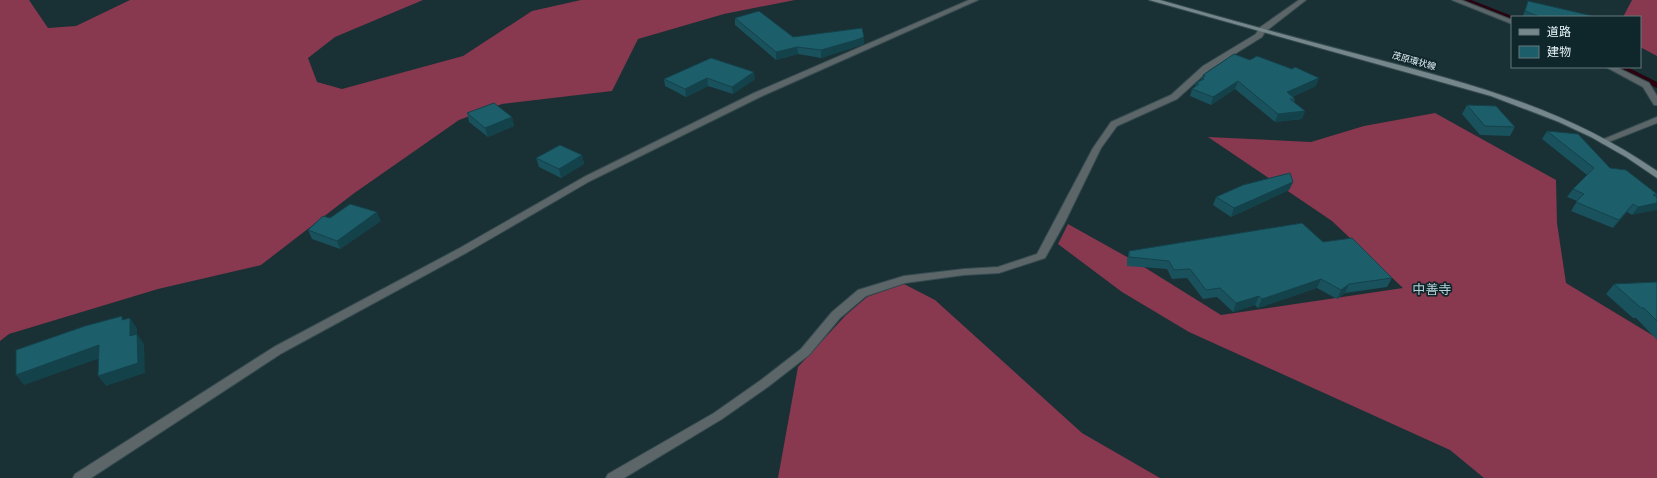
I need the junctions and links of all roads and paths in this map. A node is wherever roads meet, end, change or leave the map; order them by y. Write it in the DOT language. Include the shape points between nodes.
graph roads {
  1 [pos="975,0"];
  2 [pos="1152,0"];
  3 [pos="1303,0"];
  4 [pos="1455,0"];
  5 [pos="1511,22"];
  6 [pos="1262,30"];
  7 [pos="1612,68"];
  8 [pos="1646,85"];
  9 [pos="1657,89"];
  10 [pos="1657,103"];
  11 [pos="1657,120"];
  12 [pos="1603,141"];
  13 [pos="1657,175"];
  14 [pos="80,478"];
  15 [pos="613,478"];
  1 -- 14 [label="street" via="757,95 587,179 462,251 278,350"];
  2 -- 6 [label="main road, 茂原環状線"];
  3 -- 6 [label="street"];
  4 -- 5 [label="street"];
  6 -- 12 [label="main road, 茂原環状線" via="1511,101 1549,115"];
  6 -- 15 [label="street" via="1259,35 1206,68 1174,97 1114,124 1097,148 1041,256 1000,270 904,280 862,293 836,315 805,352 765,383 718,416"];
  7 -- 8 [label="street"];
  8 -- 9 [label="street"];
  8 -- 10 [label="street"];
  11 -- 12 [label="street"];
  12 -- 13 [label="main road, 茂原環状線"];
}
